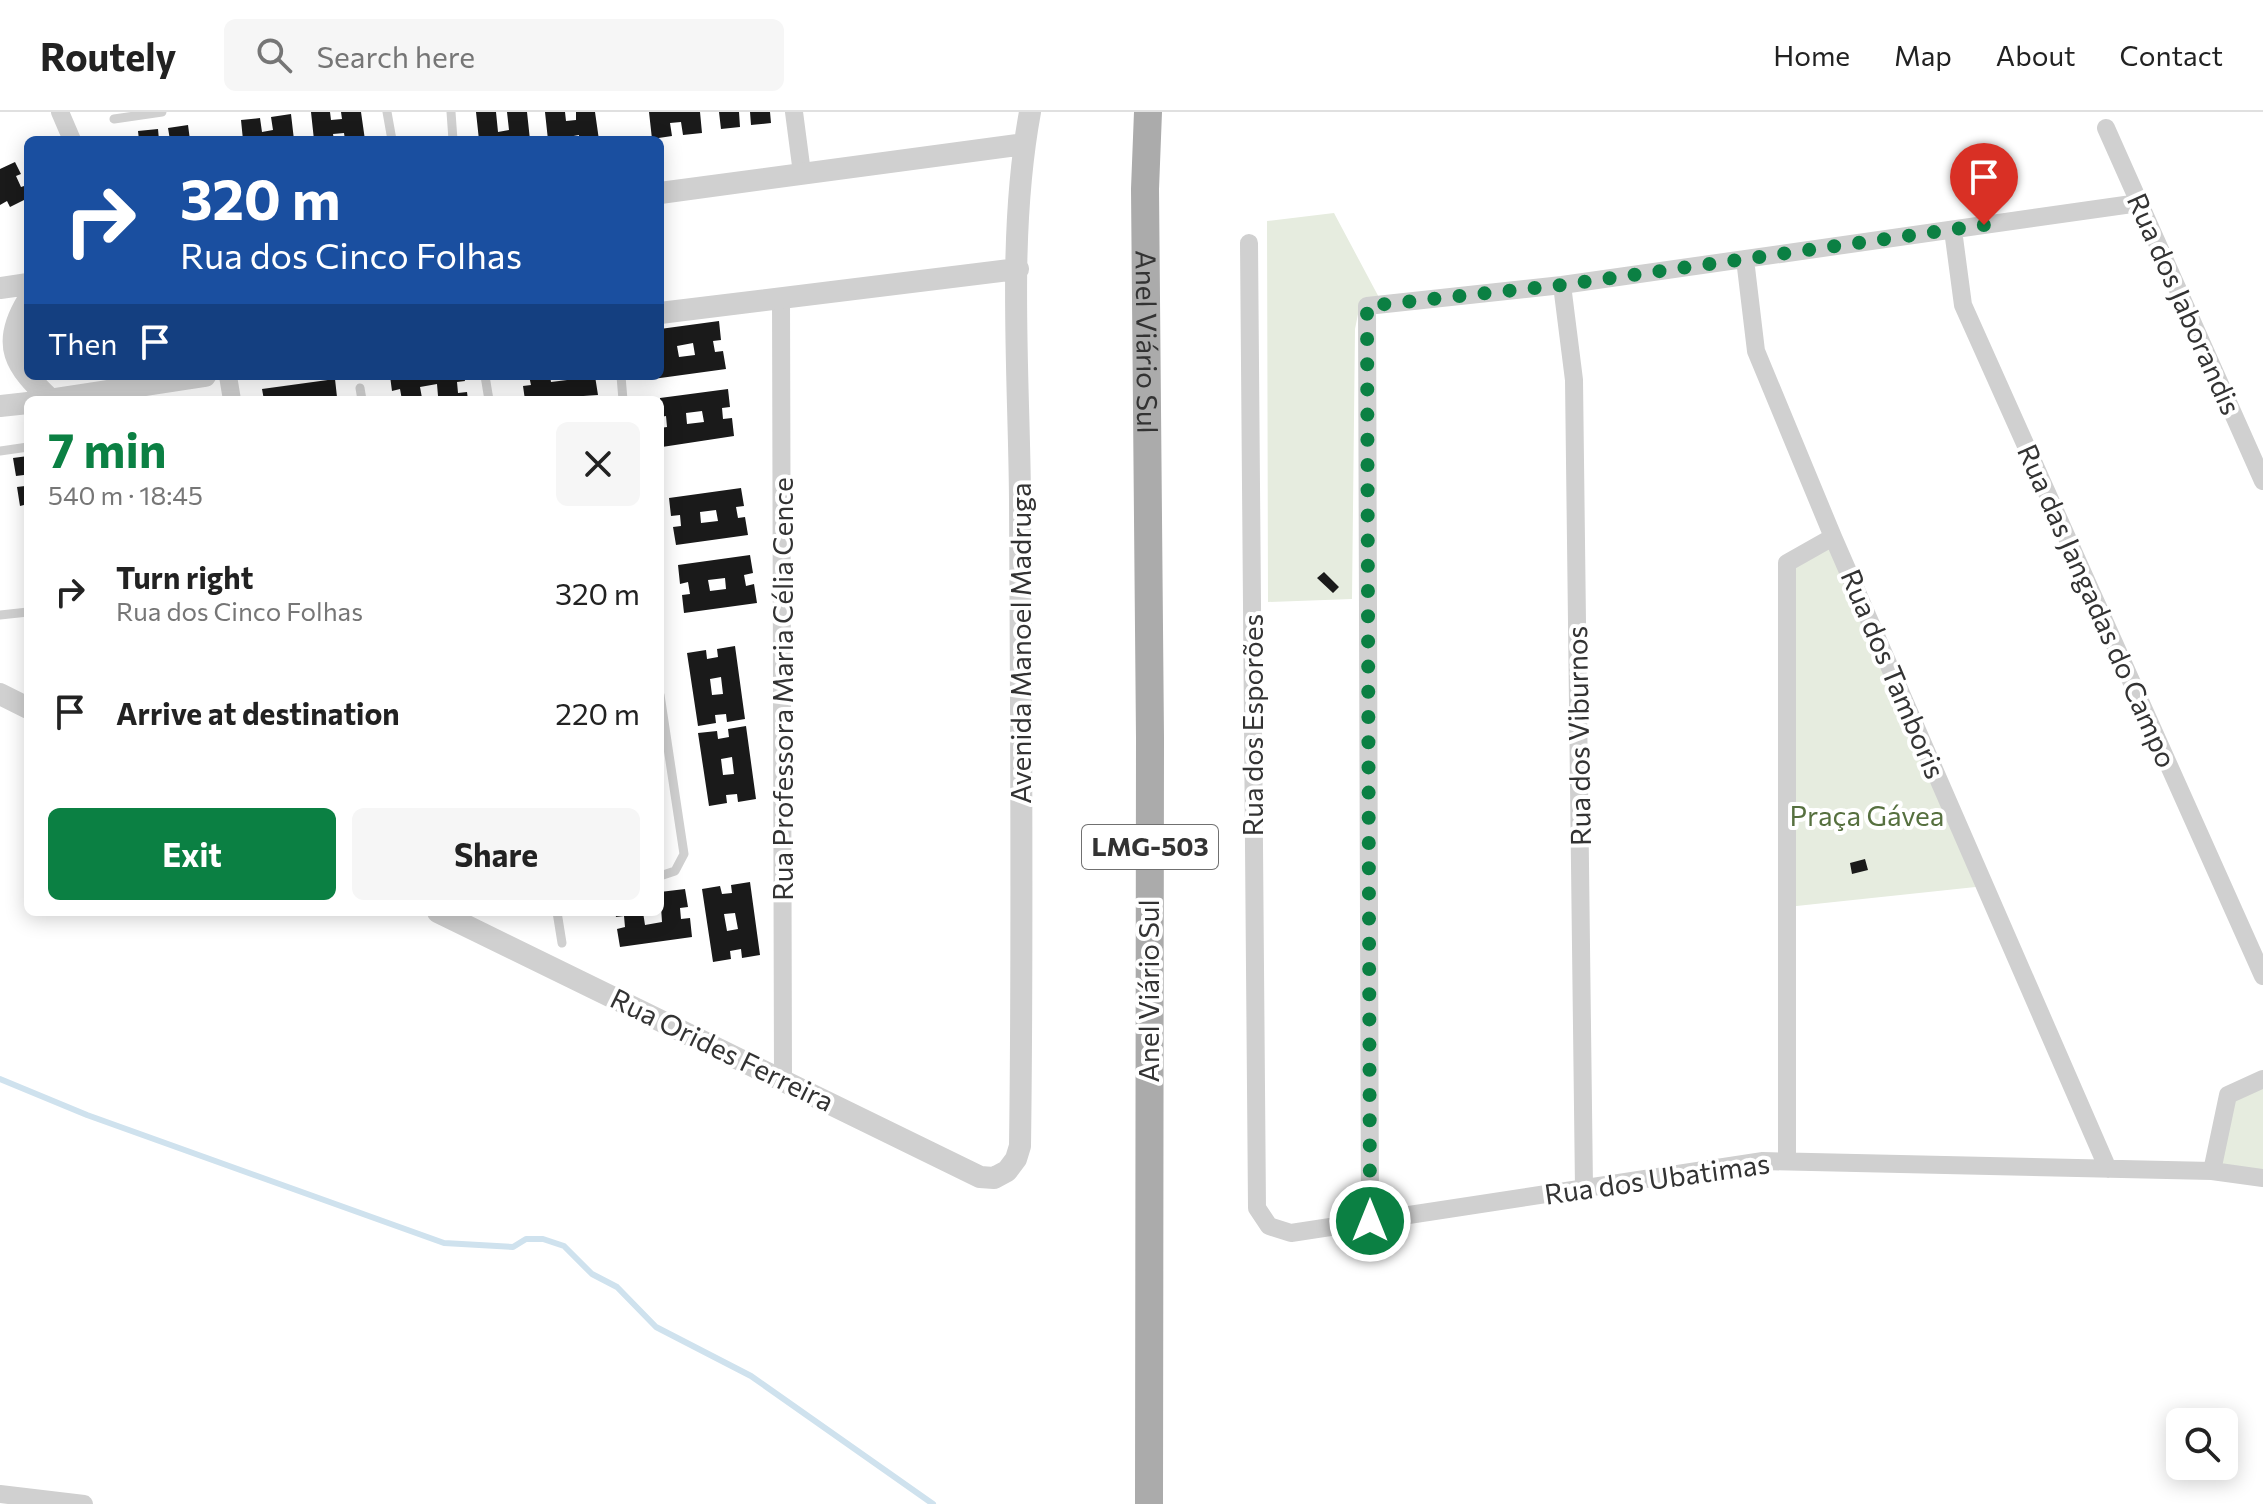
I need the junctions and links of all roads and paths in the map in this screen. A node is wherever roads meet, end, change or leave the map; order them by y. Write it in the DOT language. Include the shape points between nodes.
graph roads {
  1 [pos="60,112"];
  2 [pos="162,112"];
  3 [pos="387,112"];
  4 [pos="451,112"];
  5 [pos="794,112"];
  6 [pos="1030,112"];
  7 [pos="1130,112"];
  8 [pos="1148,112"];
  9 [pos="114,119"];
  10 [pos="2106,128"];
  11 [pos="70,136"];
  12 [pos="391,136"];
  13 [pos="453,136"];
  14 [pos="1024,144"];
  15 [pos="802,173"];
  16 [pos="1145,189"];
  17 [pos="664,192"];
  18 [pos="2139,203"];
  19 [pos="1953,230"];
  20 [pos="1249,243"];
  21 [pos="1745,259"];
  22 [pos="1018,269"];
  23 [pos="24,285"];
  24 [pos="1562,285"];
  25 [pos="0,288"];
  26 [pos="781,298"];
  27 [pos="24,308"];
  28 [pos="664,313"];
  29 [pos="24,372"];
  30 [pos="31,380"];
  31 [pos="179,380"];
  32 [pos="360,388"];
  33 [pos="46,396"];
  34 [pos="76,396"];
  35 [pos="361,396"];
  36 [pos="24,403"];
  37 [pos="0,406"];
  38 [pos="24,448"];
  39 [pos="0,451"];
  40 [pos="2263,481"];
  41 [pos="1833,537"];
  42 [pos="24,612"];
  43 [pos="0,615"];
  44 [pos="0,694"];
  45 [pos="24,706"];
  46 [pos="664,726"];
  47 [pos="664,875"];
  48 [pos="446,916"];
  49 [pos="558,916"];
  50 [pos="562,943"];
  51 [pos="2263,976"];
  52 [pos="2263,1079"];
  53 [pos="783,1080"];
  54 [pos="1787,1161"];
  55 [pos="2108,1169"];
  56 [pos="1007,1171"];
  57 [pos="2212,1171"];
  58 [pos="2263,1178"];
  59 [pos="1584,1188"];
  60 [pos="1257,1208"];
  61 [pos="1370,1221"];
  62 [pos="0,1494"];
  63 [pos="84,1504"];
  64 [pos="1149,1504"];
  1 -- 11 [label="street"];
  2 -- 9 [label="lane"];
  3 -- 12 [label="lane"];
  4 -- 13 [label="lane"];
  5 -- 15 [label="street"];
  6 -- 14 [label="street, Avenida Manoel Madruga"];
  7 -- 16 [label="main road, Anel Viário Sul / LMG-503"];
  8 -- 16 [label="main road, Anel Viário Sul / LMG-503"];
  10 -- 18 [label="street, Rua dos Jaborandis"];
  14 -- 15 [label="street"];
  14 -- 22 [label="street, Avenida Manoel Madruga"];
  15 -- 17 [label="street"];
  16 -- 64 [label="main road, Anel Viário Sul / LMG-503"];
  18 -- 19 [label="street"];
  18 -- 40 [label="street, Rua dos Jaborandis"];
  19 -- 21 [label="street"];
  19 -- 51 [label="street, Rua das Jangadas do Campo" via="1963,305"];
  20 -- 60 [label="street, Rua dos Esporões"];
  21 -- 24 [label="street"];
  21 -- 41 [label="street, Rua dos Tamboris" via="1756,351"];
  22 -- 26 [label="street"];
  22 -- 56 [label="street, Avenida Manoel Madruga" via="1021,1130 1016,1159"];
  23 -- 25 [label="street"];
  24 -- 59 [label="street, Rua dos Viburnos" via="1574,380"];
  24 -- 61 [label="street" via="1367,306"];
  26 -- 28 [label="street"];
  26 -- 53 [label="street, Rua Professora Maria Célia Cence"];
  27 -- 29 [label="street" via="11,348"];
  30 -- 33 [label="street"];
  31 -- 34 [label="street"];
  32 -- 35 [label="lane"];
  36 -- 37 [label="street"];
  38 -- 39 [label="lane"];
  41 -- 54 [label="street" via="1787,563"];
  41 -- 55 [label="street, Rua dos Tamboris"];
  42 -- 43 [label="lane"];
  44 -- 45 [label="street"];
  46 -- 47 [label="lane" via="684,854 675,871"];
  48 -- 53 [label="street, Rua Orides Ferreira"];
  49 -- 50 [label="lane"];
  52 -- 57 [label="street" via="2228,1095"];
  53 -- 56 [label="street, Rua Orides Ferreira" via="980,1177 994,1178"];
  54 -- 55 [label="street, Rua dos Ubatimas"];
  54 -- 59 [label="street, Rua dos Ubatimas"];
  55 -- 57 [label="street, Rua dos Ubatimas"];
  57 -- 58 [label="street, Rua dos Ubatimas"];
  59 -- 61 [label="street, Rua dos Ubatimas"];
  60 -- 61 [label="street, Rua dos Ubatimas" via="1261,1219 1279,1232"];
  62 -- 63 [label="street"];
}
